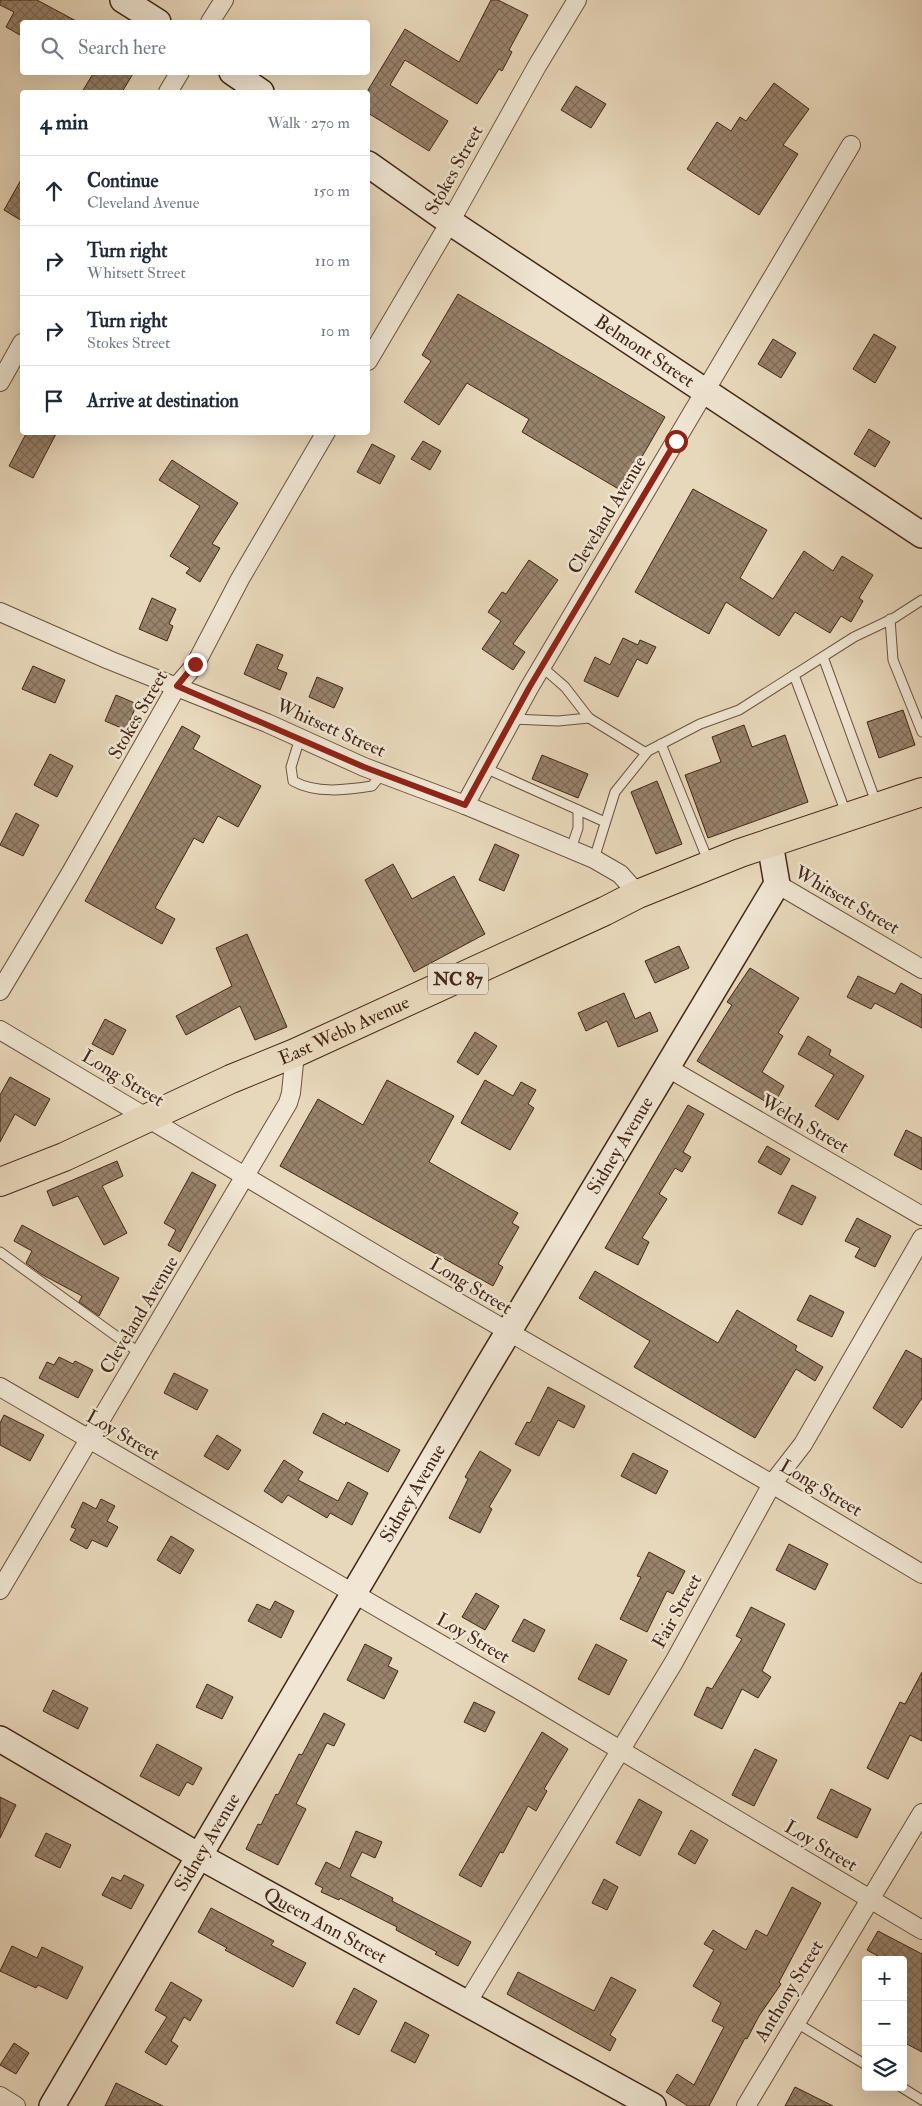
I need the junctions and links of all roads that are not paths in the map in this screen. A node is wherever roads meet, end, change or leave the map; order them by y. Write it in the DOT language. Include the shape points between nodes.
graph roads {
  1 [pos="122,0"];
  2 [pos="224,0"];
  3 [pos="577,0"];
  4 [pos="155,20"];
  5 [pos="211,20"];
  6 [pos="178,75"];
  7 [pos="236,75"];
  8 [pos="169,90"];
  9 [pos="257,90"];
  10 [pos="851,145"];
  11 [pos="370,165"];
  12 [pos="450,222"];
  13 [pos="20,347"];
  14 [pos="370,358"];
  15 [pos="0,382"];
  16 [pos="706,392"];
  17 [pos="324,435"];
  18 [pos="922,535"];
  19 [pos="922,600"];
  20 [pos="0,612"];
  21 [pos="890,619"];
  22 [pos="823,657"];
  23 [pos="542,667"];
  24 [pos="794,676"];
  25 [pos="177,686"];
  26 [pos="589,718"];
  27 [pos="513,719"];
  28 [pos="922,732"];
  29 [pos="300,738"];
  30 [pos="661,744"];
  31 [pos="646,753"];
  32 [pos="486,768"];
  33 [pos="382,774"];
  34 [pos="922,792"];
  35 [pos="465,805"];
  36 [pos="877,805"];
  37 [pos="578,810"];
  38 [pos="847,816"];
  39 [pos="605,822"];
  40 [pos="770,843"];
  41 [pos="571,849"];
  42 [pos="594,859"];
  43 [pos="710,865"];
  44 [pos="777,884"];
  45 [pos="638,894"];
  46 [pos="922,969"];
  47 [pos="0,991"];
  48 [pos="0,1030"];
  49 [pos="295,1054"];
  50 [pos="668,1068"];
  51 [pos="148,1118"];
  52 [pos="246,1177"];
  53 [pos="0,1182"];
  54 [pos="922,1216"];
  55 [pos="922,1238"];
  56 [pos="0,1252"];
  57 [pos="509,1333"];
  58 [pos="141,1354"];
  59 [pos="0,1387"];
  60 [pos="90,1440"];
  61 [pos="772,1484"];
  62 [pos="922,1574"];
  63 [pos="0,1590"];
  64 [pos="353,1595"];
  65 [pos="0,1739"];
  66 [pos="619,1750"];
  67 [pos="922,1813"];
  68 [pos="198,1856"];
  69 [pos="870,1899"];
  70 [pos="922,1930"];
  71 [pos="467,2003"];
  72 [pos="795,2022"];
  73 [pos="862,2063"];
  74 [pos="907,2091"];
  75 [pos="0,2096"];
  76 [pos="922,2100"];
  77 [pos="16,2106"];
  78 [pos="52,2106"];
  79 [pos="653,2106"];
  80 [pos="746,2106"];
  1 -- 4 [label="street"];
  2 -- 5 [label="street"];
  3 -- 12 [label="street, Stokes Street"];
  6 -- 8 [label="street"];
  7 -- 9 [label="street"];
  10 -- 16 [label="street, Cleveland Avenue"];
  11 -- 12 [label="street, Belmont Street"];
  12 -- 14 [label="street, Stokes Street"];
  12 -- 16 [label="street, Belmont Street"];
  13 -- 15 [label="street"];
  16 -- 18 [label="street, Belmont Street"];
  16 -- 23 [label="street, Cleveland Avenue"];
  17 -- 25 [label="street, Stokes Street" via="240,579 195,664"];
  19 -- 21 [label="lane"];
  20 -- 25 [label="street, Whitsett Street" via="108,660"];
  21 -- 22 [label="lane"];
  21 -- 28 [label="lane" via="893,660"];
  22 -- 24 [label="lane"];
  22 -- 36 [label="lane"];
  23 -- 26 [label="lane" via="566,687"];
  23 -- 27 [label="street, Cleveland Avenue"];
  24 -- 30 [label="lane" via="739,710 700,724"];
  24 -- 38 [label="lane"];
  25 -- 29 [label="street, Whitsett Street"];
  25 -- 47 [label="street, Stokes Street"];
  26 -- 27 [label="lane" via="558,721"];
  26 -- 31 [label="lane"];
  27 -- 32 [label="street, Cleveland Avenue"];
  29 -- 33 [label="street, Whitsett Street"];
  29 -- 33 [label="lane" via="291,767 292,780 304,787 330,790 372,786"];
  30 -- 31 [label="lane"];
  30 -- 43 [label="lane"];
  31 -- 39 [label="lane" via="615,792"];
  32 -- 35 [label="street, Cleveland Avenue"];
  32 -- 37 [label="lane"];
  33 -- 35 [label="street, Whitsett Street"];
  34 -- 36 [label="highway, East Webb Avenue / NC 87"];
  35 -- 41 [label="street, Whitsett Street"];
  36 -- 38 [label="highway, East Webb Avenue / NC 87"];
  37 -- 39 [label="lane"];
  37 -- 41 [label="lane" via="578,828"];
  38 -- 40 [label="highway, East Webb Avenue / NC 87"];
  39 -- 42 [label="lane"];
  40 -- 43 [label="highway, East Webb Avenue / NC 87"];
  40 -- 44 [label="street"];
  41 -- 42 [label="street, Whitsett Street"];
  42 -- 45 [label="street, Whitsett Street" via="620,874"];
  43 -- 45 [label="highway, East Webb Avenue / NC 87"];
  44 -- 46 [label="street, Whitsett Street"];
  44 -- 50 [label="street, Sidney Avenue"];
  45 -- 49 [label="highway, East Webb Avenue / NC 87"];
  48 -- 51 [label="street, Long Street"];
  49 -- 51 [label="highway, East Webb Avenue / NC 87" via="231,1079"];
  49 -- 52 [label="street, Cleveland Avenue" via="288,1102"];
  50 -- 54 [label="street, Welch Street"];
  50 -- 57 [label="street, Sidney Avenue"];
  51 -- 52 [label="street, Long Street"];
  51 -- 53 [label="highway, East Webb Avenue / NC 87"];
  52 -- 57 [label="street, Long Street"];
  52 -- 58 [label="street, Cleveland Avenue"];
  55 -- 61 [label="street, Fair Street" via="803,1444"];
  56 -- 58 [label="lane"];
  57 -- 61 [label="street, Long Street"];
  57 -- 64 [label="street, Sidney Avenue"];
  58 -- 60 [label="street, Cleveland Avenue"];
  59 -- 60 [label="street, Loy Street"];
  60 -- 63 [label="street, Cleveland Avenue"];
  60 -- 64 [label="street, Loy Street"];
  61 -- 62 [label="street, Long Street"];
  61 -- 66 [label="street, Fair Street" via="674,1662"];
  64 -- 66 [label="street, Loy Street"];
  64 -- 68 [label="street, Sidney Avenue"];
  65 -- 68 [label="street, Queen Ann Street"];
  66 -- 69 [label="street, Loy Street"];
  66 -- 71 [label="street, Fair Street"];
  67 -- 69 [label="street, Anthony Street"];
  68 -- 71 [label="street, Queen Ann Street"];
  68 -- 78 [label="street, Sidney Avenue"];
  69 -- 70 [label="street, Loy Street"];
  69 -- 72 [label="street, Anthony Street"];
  71 -- 79 [label="street, Queen Ann Street"];
  72 -- 73 [label="lane"];
  72 -- 80 [label="street, Anthony Street"];
  74 -- 76 [label="lane"];
  75 -- 77 [label="street"];
}
